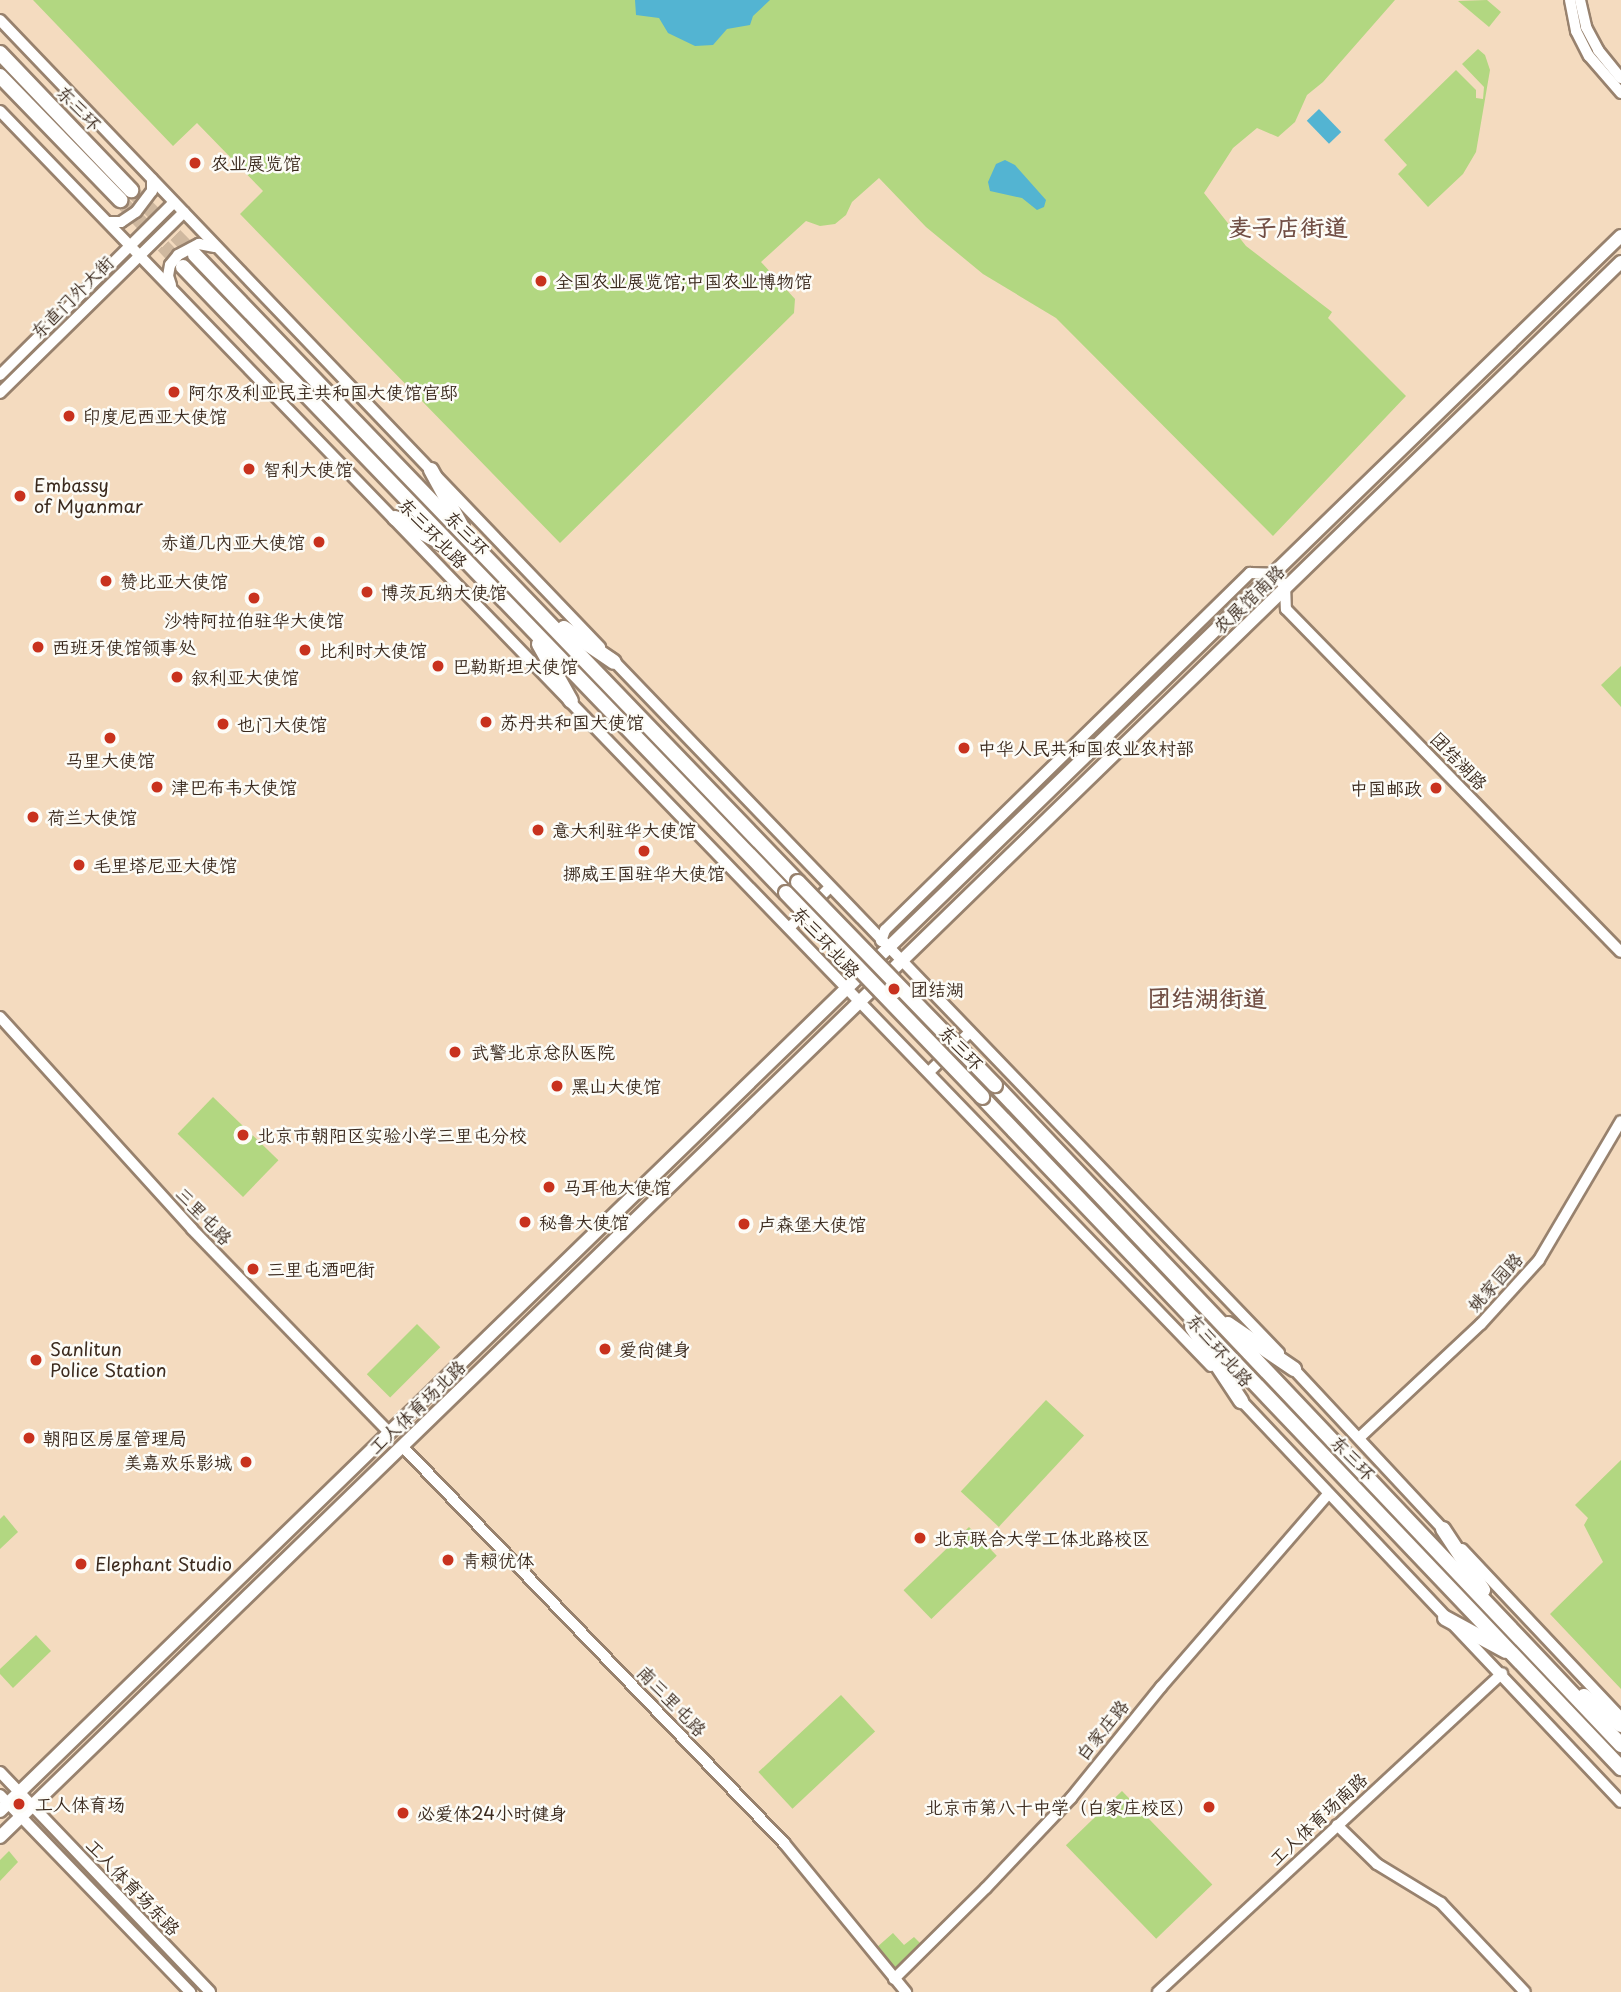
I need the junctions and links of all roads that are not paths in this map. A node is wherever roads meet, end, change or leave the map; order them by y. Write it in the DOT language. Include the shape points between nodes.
graph roads {
  1 [pos="1570,0"];
  2 [pos="1580,0"];
  3 [pos="0,20"];
  4 [pos="0,53"];
  5 [pos="0,76"];
  6 [pos="1621,78"];
  7 [pos="1621,93"];
  8 [pos="0,111"];
  9 [pos="152,179"];
  10 [pos="174,202"];
  11 [pos="184,212"];
  12 [pos="108,222"];
  13 [pos="1621,236"];
  14 [pos="130,245"];
  15 [pos="220,250"];
  16 [pos="139,255"];
  17 [pos="195,255"];
  18 [pos="1621,262"];
  19 [pos="183,267"];
  20 [pos="175,291"];
  21 [pos="0,375"];
  22 [pos="0,393"];
  23 [pos="430,470"];
  24 [pos="395,517"];
  25 [pos="466,548"];
  26 [pos="1277,571"];
  27 [pos="1286,588"];
  28 [pos="540,611"];
  29 [pos="528,624"];
  30 [pos="614,662"];
  31 [pos="571,701"];
  32 [pos="830,887"];
  33 [pos="789,928"];
  34 [pos="884,944"];
  35 [pos="1621,952"];
  36 [pos="902,962"];
  37 [pos="846,988"];
  38 [pos="859,1002"];
  39 [pos="0,1017"];
  40 [pos="970,1032"];
  41 [pos="929,1072"];
  42 [pos="1621,1121"];
  43 [pos="1172,1296"];
  44 [pos="1205,1308"];
  45 [pos="1294,1369"];
  46 [pos="1241,1401"];
  47 [pos="390,1433"];
  48 [pos="1359,1438"];
  49 [pos="402,1446"];
  50 [pos="1328,1494"];
  51 [pos="1443,1529"];
  52 [pos="1445,1618"];
  53 [pos="1503,1620"];
  54 [pos="1518,1658"];
  55 [pos="1547,1667"];
  56 [pos="1502,1673"];
  57 [pos="1621,1717"];
  58 [pos="1621,1725"];
  59 [pos="1621,1745"];
  60 [pos="1621,1768"];
  61 [pos="0,1772"];
  62 [pos="19,1793"];
  63 [pos="1621,1802"];
  64 [pos="3,1803"];
  65 [pos="31,1807"];
  66 [pos="21,1817"];
  67 [pos="1337,1825"];
  68 [pos="0,1837"];
  69 [pos="894,1979"];
  70 [pos="190,1992"];
  71 [pos="210,1992"];
  72 [pos="906,1992"];
  73 [pos="1158,1992"];
  74 [pos="1525,1992"];
  1 -- 7 [label="street" via="1576,31 1589,56"];
  2 -- 6 [label="street" via="1586,27 1598,50"];
  3 -- 9 [label="street"];
  4 -- 5 [label="highway, 东三环" via="125,195"];
  8 -- 12 [label="street, 东三环北路"];
  9 -- 10 [label="street"];
  9 -- 12 [label="street" via="152,191 136,212 121,222"];
  10 -- 11 [label="street"];
  10 -- 14 [label="street, 东直门外大街"];
  11 -- 15 [label="street"];
  11 -- 16 [label="street, 东直门外大街"];
  12 -- 14 [label="street, 东三环北路"];
  13 -- 26 [label="main road, 农展馆南路"];
  14 -- 16 [label="street, 东三环北路"];
  14 -- 21 [label="street, 东直门外大街"];
  15 -- 20 [label="street" via="199,244 178,255 168,276"];
  15 -- 23 [label="street"];
  16 -- 20 [label="street, 东三环北路"];
  16 -- 22 [label="street, 东直门外大街"];
  17 -- 25 [label="highway, 东三环"];
  18 -- 27 [label="main road, 农展馆南路"];
  19 -- 25 [label="highway, 东三环"];
  20 -- 24 [label="street, 东三环北路"];
  23 -- 25 [label="highway"];
  23 -- 30 [label="street"];
  24 -- 25 [label="highway"];
  24 -- 31 [label="street, 东三环北路"];
  25 -- 28 [label="highway, 东三环"];
  25 -- 29 [label="highway, 东三环"];
  26 -- 27 [label="street, 团结湖路"];
  26 -- 34 [label="main road, 农展馆南路"];
  27 -- 35 [label="street, 团结湖路" via="1286,609"];
  27 -- 36 [label="main road, 农展馆南路"];
  28 -- 30 [label="highway"];
  28 -- 44 [label="highway, 东三环, bridge"];
  29 -- 31 [label="highway"];
  29 -- 43 [label="highway, 东三环, bridge"];
  30 -- 32 [label="street"];
  31 -- 33 [label="street, 东三环北路"];
  32 -- 33 [label="street"];
  32 -- 34 [label="street"];
  33 -- 37 [label="street, 东三环北路"];
  34 -- 36 [label="street"];
  34 -- 37 [label="main road, 农展馆南路"];
  36 -- 38 [label="main road, 农展馆南路"];
  36 -- 40 [label="street"];
  37 -- 38 [label="street, 东三环北路"];
  37 -- 47 [label="main road, 工人体育场北路"];
  38 -- 41 [label="street, 东三环北路"];
  38 -- 49 [label="main road, 工人体育场北路"];
  39 -- 47 [label="street, 三里屯路" via="183,1220"];
  40 -- 41 [label="street"];
  40 -- 45 [label="street"];
  41 -- 46 [label="street, 东三环北路" via="1181,1332"];
  42 -- 48 [label="street, 姚家园路" via="1539,1260 1482,1324"];
  43 -- 46 [label="highway"];
  43 -- 54 [label="highway, 东三环"];
  44 -- 45 [label="highway"];
  44 -- 53 [label="highway, 东三环"];
  45 -- 48 [label="street"];
  46 -- 50 [label="street, 东三环北路"];
  47 -- 62 [label="main road, 工人体育场北路"];
  48 -- 51 [label="street"];
  49 -- 65 [label="main road, 工人体育场北路"];
  49 -- 69 [label="street, 南三里屯路" via="784,1843"];
  50 -- 52 [label="street, 东三环北路"];
  50 -- 69 [label="street, 白家庄路" via="1071,1798"];
  51 -- 53 [label="highway"];
  51 -- 57 [label="street"];
  52 -- 54 [label="highway"];
  52 -- 56 [label="street, 东三环北路"];
  53 -- 55 [label="highway, 东三环"];
  54 -- 60 [label="highway, 东三环"];
  55 -- 58 [label="highway"];
  55 -- 59 [label="highway, 东三环"];
  56 -- 63 [label="street, 东三环北路"];
  56 -- 67 [label="street, 工人体育场南路"];
  61 -- 62 [label="street, 工人体育场东路"];
  62 -- 64 [label="main road, 工人体育场北路"];
  62 -- 65 [label="street, 工人体育场东路"];
  64 -- 66 [label="street, 工人体育场东路"];
  65 -- 66 [label="main road, 工人体育场北路"];
  65 -- 71 [label="street, 工人体育场东路"];
  66 -- 68 [label="main road, 工人体育场北路"];
  66 -- 70 [label="street, 工人体育场东路"];
  67 -- 73 [label="street, 工人体育场南路"];
  67 -- 74 [label="street" via="1377,1864 1441,1903"];
  69 -- 72 [label="street, 南三里屯路"];
}
